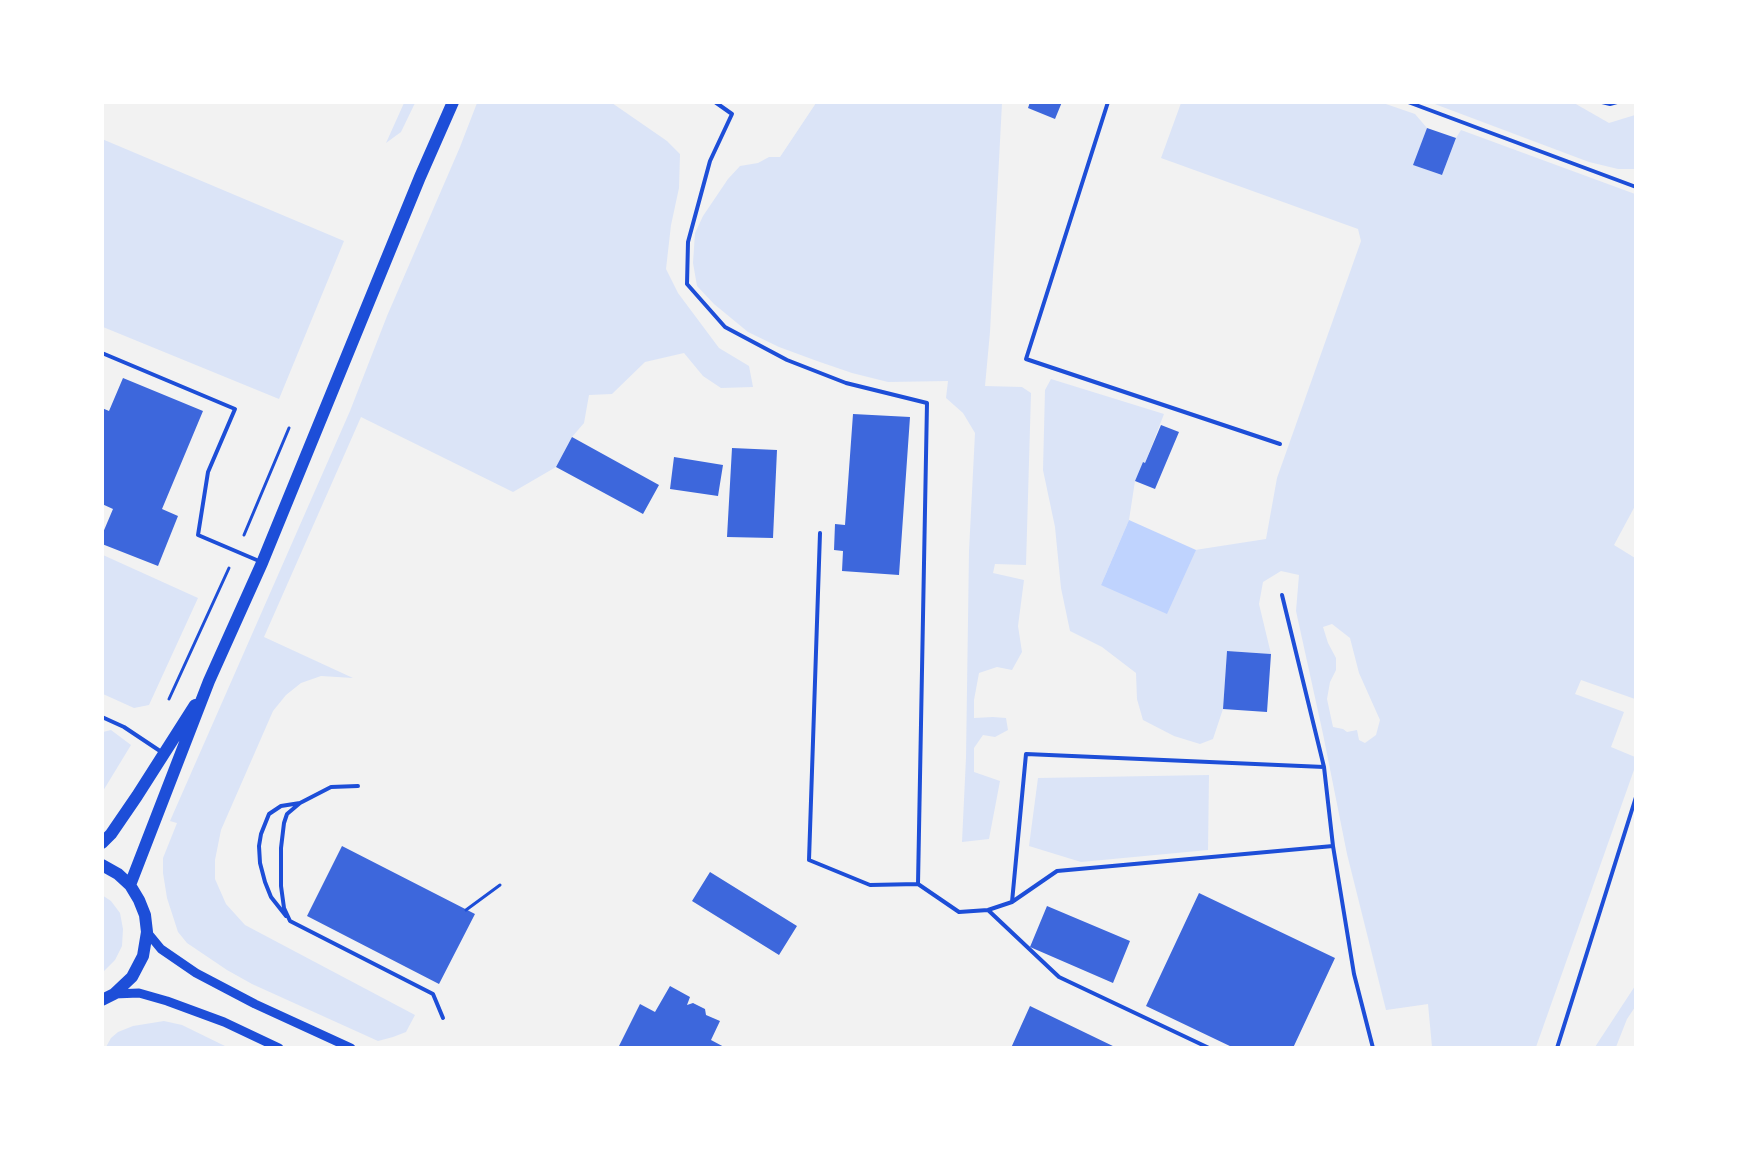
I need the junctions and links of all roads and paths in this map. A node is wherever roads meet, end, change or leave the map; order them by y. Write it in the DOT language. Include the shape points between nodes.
graph roads {
  1 [pos="453,102"];
  2 [pos="716,102"];
  3 [pos="1108,102"];
  4 [pos="1408,102"];
  5 [pos="1602,102"];
  6 [pos="1617,102"];
  7 [pos="1636,187"];
  8 [pos="102,353"];
  9 [pos="291,424"];
  10 [pos="1280,444"];
  11 [pos="820,534"];
  12 [pos="236,552"];
  13 [pos="262,563"];
  14 [pos="1282,595"];
  15 [pos="211,677"];
  16 [pos="168,700"];
  17 [pos="102,717"];
  18 [pos="164,754"];
  19 [pos="1324,767"];
  20 [pos="358,786"];
  21 [pos="1636,796"];
  22 [pos="300,803"];
  23 [pos="102,843"];
  24 [pos="1333,846"];
  25 [pos="102,865"];
  26 [pos="918,884"];
  27 [pos="500,885"];
  28 [pos="130,886"];
  29 [pos="1012,902"];
  30 [pos="466,910"];
  31 [pos="988,910"];
  32 [pos="290,921"];
  33 [pos="147,932"];
  34 [pos="114,994"];
  35 [pos="102,1000"];
  36 [pos="443,1018"];
  37 [pos="278,1048"];
  38 [pos="351,1048"];
  39 [pos="1209,1048"];
  40 [pos="1373,1048"];
  41 [pos="1557,1048"];
  1 -- 13 [label="main road"];
  2 -- 26 [label="lane" via="732,114 710,161 688,242 687,284 726,327 787,360 846,383 927,402"];
  3 -- 10 [label="lane" via="1026,359"];
  4 -- 7 [label="lane"];
  5 -- 6 [label="lane"];
  8 -- 12 [label="lane" via="235,409 208,472 198,535"];
  9 -- 12 [label="path"];
  11 -- 26 [label="lane" via="809,860 870,886"];
  12 -- 13 [label="lane"];
  12 -- 16 [label="path"];
  13 -- 15 [label="main road"];
  14 -- 19 [label="lane"];
  15 -- 18 [label="main road"];
  15 -- 28 [label="main road"];
  17 -- 18 [label="lane" via="124,727"];
  18 -- 23 [label="main road"];
  19 -- 24 [label="lane"];
  19 -- 29 [label="lane" via="1026,754"];
  20 -- 22 [label="lane" via="331,787"];
  21 -- 41 [label="lane"];
  22 -- 32 [label="lane" via="287,814 281,848 284,908"];
  22 -- 32 [label="lane" via="281,806 269,814 260,834 262,873 271,897"];
  24 -- 29 [label="lane" via="1057,871"];
  24 -- 40 [label="lane" via="1354,974"];
  25 -- 28 [label="main road"];
  26 -- 31 [label="lane" via="958,912"];
  27 -- 30 [label="path"];
  28 -- 33 [label="main road" via="145,915"];
  29 -- 31 [label="lane"];
  31 -- 39 [label="lane" via="1059,977"];
  32 -- 36 [label="lane" via="433,994"];
  33 -- 34 [label="main road" via="143,956 132,977"];
  33 -- 38 [label="street" via="162,949 196,973"];
  34 -- 35 [label="main road"];
  34 -- 37 [label="street" via="138,993 167,1001 224,1022"];
}
